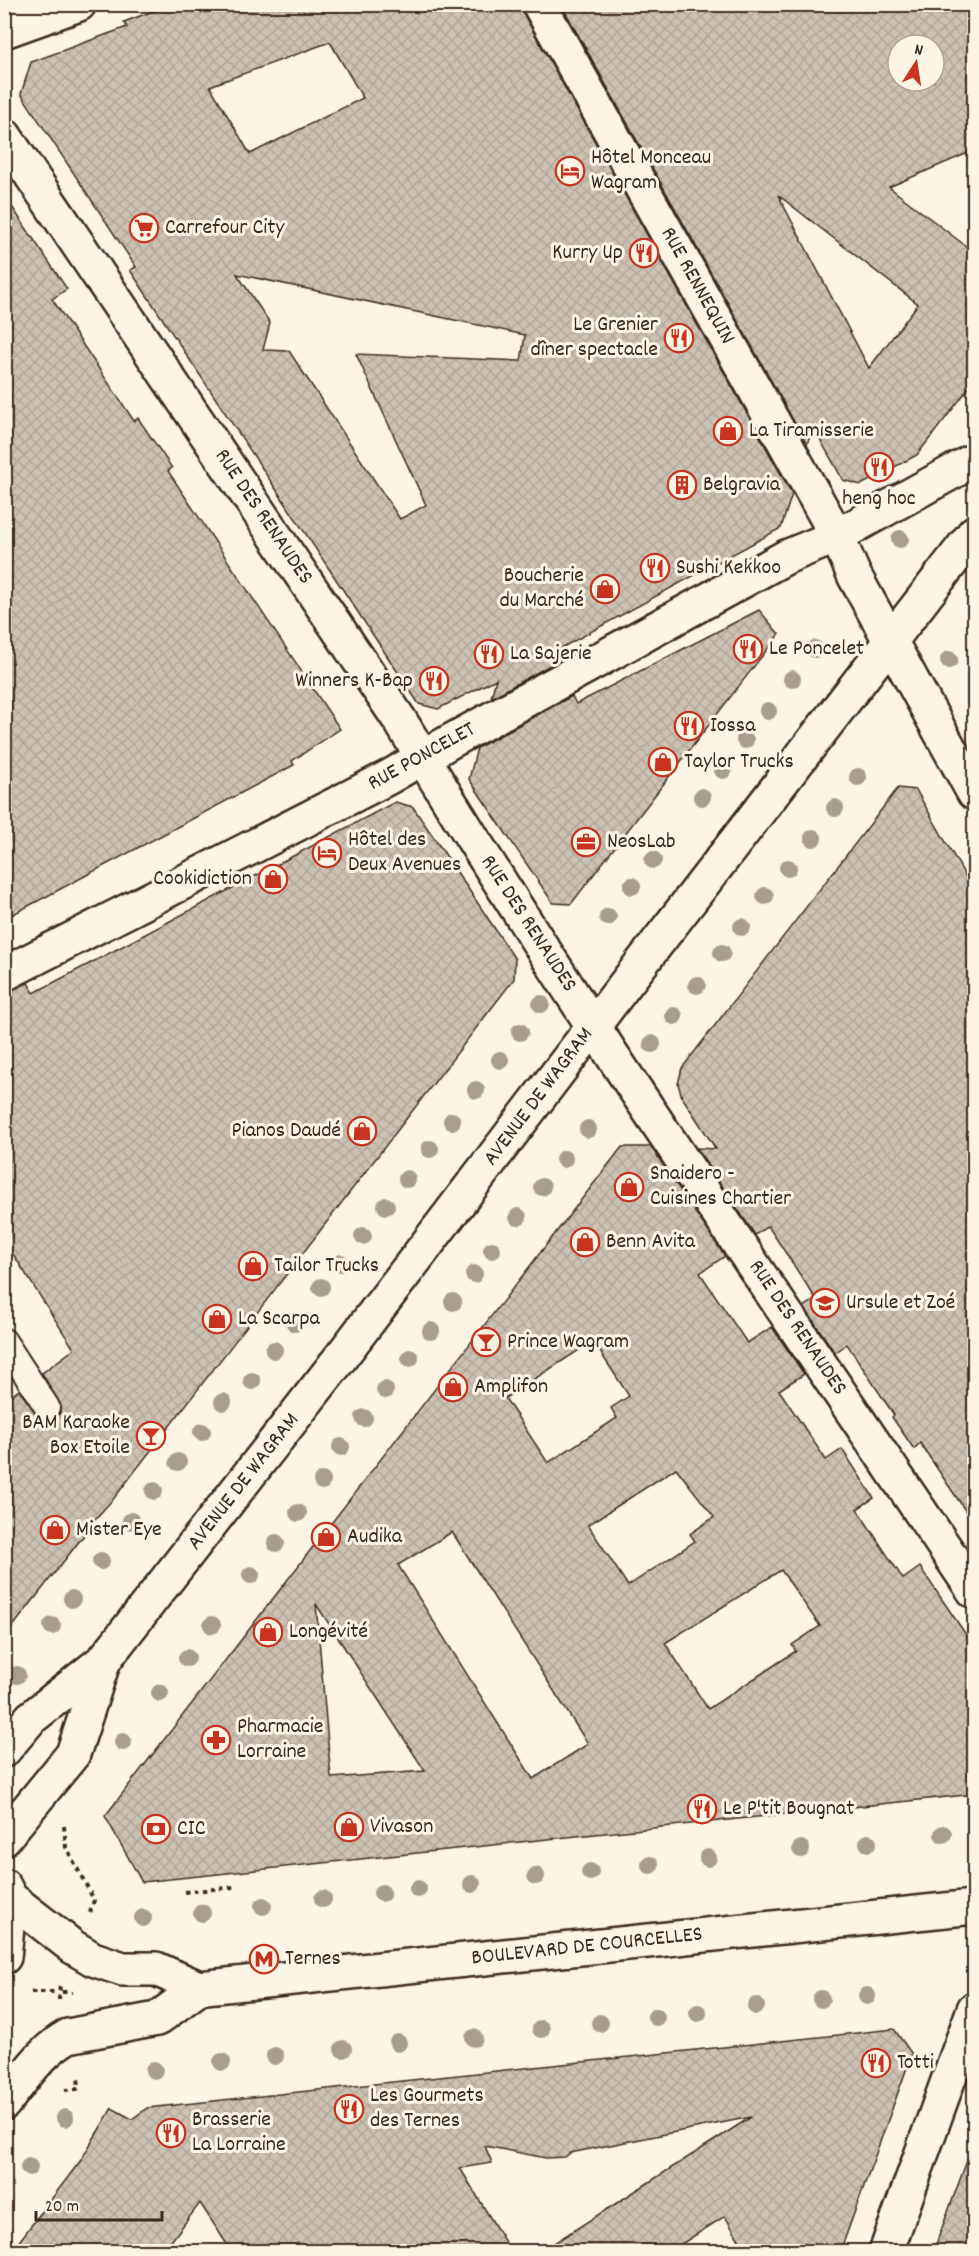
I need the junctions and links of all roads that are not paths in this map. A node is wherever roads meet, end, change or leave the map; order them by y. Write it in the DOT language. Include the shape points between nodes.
graph roads {
  1 [pos="79,4"];
  2 [pos="539,4"];
  3 [pos="4,31"];
  4 [pos="4,135"];
  5 [pos="975,460"];
  6 [pos="975,533"];
  7 [pos="837,536"];
  8 [pos="890,640"];
  9 [pos="422,757"];
  10 [pos="975,793"];
  11 [pos="4,974"];
  12 [pos="593,1026"];
  13 [pos="4,1341"];
  14 [pos="47,1407"];
  15 [pos="975,1591"];
  16 [pos="104,1660"];
  17 [pos="4,1750"];
  18 [pos="4,1838"];
  19 [pos="7,1892"];
  20 [pos="975,1907"];
  21 [pos="4,1957"];
  22 [pos="199,1989"];
  23 [pos="975,2009"];
  24 [pos="4,2103"];
  25 [pos="886,2252"];
  1 -- 3 [label="street"];
  2 -- 7 [label="street, RUE RENNEQUIN"];
  4 -- 9 [label="street, RUE DES RENAUDES"];
  5 -- 7 [label="street, RUE PONCELET"];
  6 -- 8 [label="street, AVENUE DE WAGRAM"];
  7 -- 8 [label="street, RUE RENNEQUIN"];
  7 -- 9 [label="street, RUE PONCELET" via="786,557"];
  8 -- 10 [label="street, RUE RENNEQUIN"];
  8 -- 12 [label="street, AVENUE DE WAGRAM"];
  9 -- 11 [label="street, RUE PONCELET"];
  9 -- 12 [label="street, RUE DES RENAUDES"];
  12 -- 15 [label="street, RUE DES RENAUDES"];
  12 -- 16 [label="street, AVENUE DE WAGRAM"];
  13 -- 14 [label="lane"];
  16 -- 17 [label="street, AVENUE DE WAGRAM" via="31,1718"];
  16 -- 18 [label="street, AVENUE DE WAGRAM" via="73,1754"];
  19 -- 21 [label="street"];
  19 -- 22 [label="street" via="93,1959 123,1969 156,1969"];
  20 -- 22 [label="street, BOULEVARD DE COURCELLES"];
  22 -- 24 [label="street, BOULEVARD DE COURCELLES" via="157,2019 68,2036 39,2058"];
  23 -- 25 [label="street"];
}
